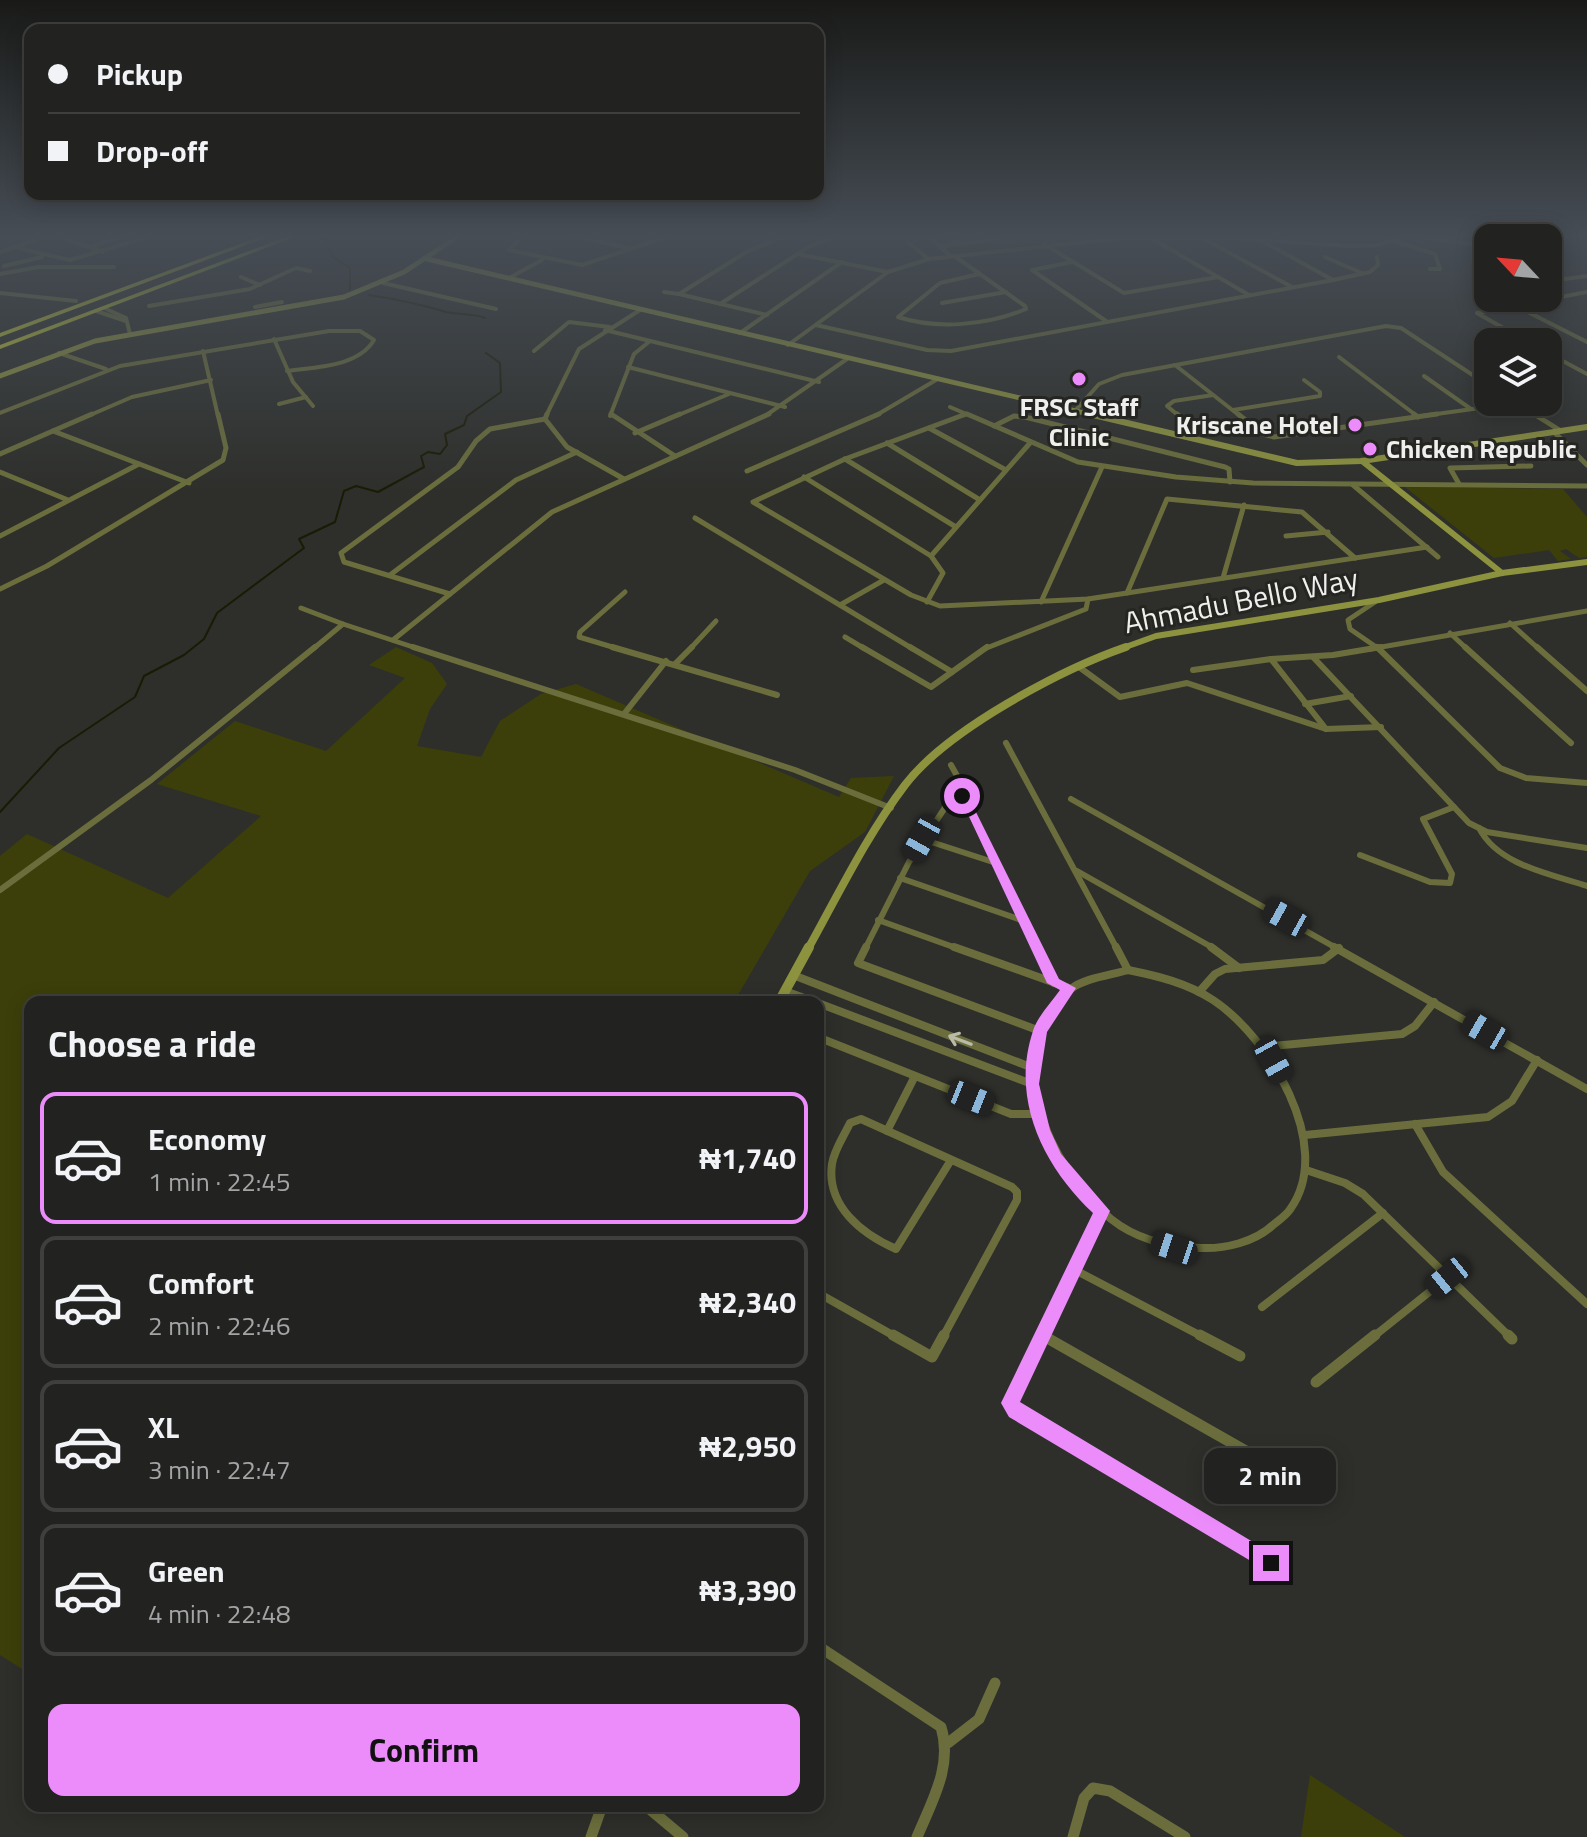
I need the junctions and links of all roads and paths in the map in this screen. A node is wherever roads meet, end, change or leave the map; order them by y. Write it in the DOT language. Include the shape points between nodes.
graph roads {
  1 [pos="39,321"];
  2 [pos="61,321"];
  3 [pos="68,321"];
  4 [pos="126,321"];
  5 [pos="219,321"];
  6 [pos="621,321"];
  7 [pos="687,321"];
  8 [pos="758,321"];
  9 [pos="822,321"];
  10 [pos="911,321"];
  11 [pos="968,321"];
  12 [pos="1106,321"];
  13 [pos="1545,321"];
  14 [pos="816,325"];
  15 [pos="608,328"];
  16 [pos="740,333"];
  17 [pos="130,334"];
  18 [pos="0,335"];
  19 [pos="274,339"];
  20 [pos="650,341"];
  21 [pos="1587,342"];
  22 [pos="0,344"];
  23 [pos="788,345"];
  24 [pos="203,351"];
  25 [pos="534,351"];
  26 [pos="59,353"];
  27 [pos="1339,357"];
  28 [pos="847,359"];
  29 [pos="1562,361"];
  30 [pos="1175,365"];
  31 [pos="628,367"];
  32 [pos="107,370"];
  33 [pos="287,371"];
  34 [pos="1587,374"];
  35 [pos="0,376"];
  36 [pos="1424,376"];
  37 [pos="1474,376"];
  38 [pos="211,380"];
  39 [pos="936,380"];
  40 [pos="1304,380"];
  41 [pos="819,382"];
  42 [pos="731,393"];
  43 [pos="1213,395"];
  44 [pos="306,397"];
  45 [pos="279,404"];
  46 [pos="313,406"];
  47 [pos="785,407"];
  48 [pos="950,407"];
  49 [pos="1472,409"];
  50 [pos="1233,410"];
  51 [pos="1074,412"];
  52 [pos="0,413"];
  53 [pos="966,414"];
  54 [pos="1536,416"];
  55 [pos="1418,417"];
  56 [pos="545,419"];
  57 [pos="993,426"];
  58 [pos="1192,427"];
  59 [pos="1587,427"];
  60 [pos="929,428"];
  61 [pos="52,431"];
  62 [pos="1558,431"];
  63 [pos="635,433"];
  64 [pos="887,443"];
  65 [pos="1030,443"];
  66 [pos="1570,447"];
  67 [pos="1550,449"];
  68 [pos="577,452"];
  69 [pos="0,454"];
  70 [pos="675,456"];
  71 [pos="845,459"];
  72 [pos="1362,461"];
  73 [pos="139,464"];
  74 [pos="1587,465"];
  75 [pos="1531,466"];
  76 [pos="1102,467"];
  77 [pos="1006,470"];
  78 [pos="747,471"];
  79 [pos="0,472"];
  80 [pos="804,477"];
  81 [pos="624,479"];
  82 [pos="1230,482"];
  83 [pos="189,483"];
  84 [pos="1390,484"];
  85 [pos="1459,484"];
  86 [pos="1353,485"];
  87 [pos="1587,486"];
  88 [pos="69,500"];
  89 [pos="980,500"];
  90 [pos="1244,505"];
  91 [pos="695,518"];
  92 [pos="956,527"];
  93 [pos="1328,532"];
  94 [pos="0,536"];
  95 [pos="1286,536"];
  96 [pos="1427,547"];
  97 [pos="931,556"];
  98 [pos="1438,557"];
  99 [pos="1355,558"];
  100 [pos="1587,562"];
  101 [pos="1502,573"];
  102 [pos="390,575"];
  103 [pos="1223,578"];
  104 [pos="884,580"];
  105 [pos="0,589"];
  106 [pos="625,592"];
  107 [pos="1127,593"];
  108 [pos="450,594"];
  109 [pos="1088,599"];
  110 [pos="1379,600"];
  111 [pos="927,602"];
  112 [pos="1041,602"];
  113 [pos="840,605"];
  114 [pos="301,608"];
  115 [pos="1587,611"];
  116 [pos="716,621"];
  117 [pos="1510,623"];
  118 [pos="343,624"];
  119 [pos="1450,633"];
  120 [pos="845,637"];
  121 [pos="393,640"];
  122 [pos="1377,647"];
  123 [pos="1313,657"];
  124 [pos="1271,659"];
  125 [pos="666,661"];
  126 [pos="675,664"];
  127 [pos="1079,667"];
  128 [pos="1193,670"];
  129 [pos="952,672"];
  130 [pos="1587,691"];
  131 [pos="777,695"];
  132 [pos="1351,696"];
  133 [pos="1305,704"];
  134 [pos="624,714"];
  135 [pos="1381,727"];
  136 [pos="1326,729"];
  137 [pos="1006,743"];
  138 [pos="1571,743"];
  139 [pos="951,765"];
  140 [pos="1587,783"];
  141 [pos="962,796"];
  142 [pos="1071,799"];
  143 [pos="1454,807"];
  144 [pos="891,808"];
  145 [pos="1479,828"];
  146 [pos="922,839"];
  147 [pos="1587,848"];
  148 [pos="1360,855"];
  149 [pos="997,863"];
  150 [pos="1074,869"];
  151 [pos="900,878"];
  152 [pos="1587,886"];
  153 [pos="0,890"];
  154 [pos="878,920"];
  155 [pos="1024,921"];
  156 [pos="1339,948"];
  157 [pos="1239,968"];
  158 [pos="1128,970"];
  159 [pos="793,975"];
  160 [pos="1054,983"];
  161 [pos="828,988"];
  162 [pos="1069,988"];
  163 [pos="785,991"];
  164 [pos="1199,992"];
  165 [pos="782,996"];
  166 [pos="798,996"];
  167 [pos="822,996"];
  168 [pos="1434,1002"];
  169 [pos="824,1006"];
  170 [pos="1040,1031"];
  171 [pos="824,1040"];
  172 [pos="1263,1047"];
  173 [pos="1537,1060"];
  174 [pos="1033,1068"];
  175 [pos="915,1076"];
  176 [pos="1032,1084"];
  177 [pos="1587,1089"];
  178 [pos="1038,1114"];
  179 [pos="1415,1124"];
  180 [pos="887,1131"];
  181 [pos="1305,1135"];
  182 [pos="951,1160"];
  183 [pos="1306,1170"];
  184 [pos="1102,1211"];
  185 [pos="1383,1213"];
  186 [pos="1073,1269"];
  187 [pos="1448,1277"];
  188 [pos="824,1296"];
  189 [pos="1587,1304"];
  190 [pos="1262,1307"];
  191 [pos="1042,1335"];
  192 [pos="1512,1339"];
  193 [pos="1240,1356"];
  194 [pos="1316,1382"];
  195 [pos="1260,1459"];
  196 [pos="1271,1563"];
  197 [pos="824,1650"];
  198 [pos="995,1683"];
  199 [pos="948,1743"];
  200 [pos="600,1812"];
  201 [pos="653,1812"];
  202 [pos="591,1837"];
  203 [pos="683,1837"];
  204 [pos="917,1837"];
  205 [pos="1073,1837"];
  206 [pos="1185,1837"];
  1 -- 18 [label="highway"];
  2 -- 22 [label="highway"];
  3 -- 22 [label="highway"];
  4 -- 17 [label="street"];
  5 -- 17 [label="street"];
  6 -- 15 [label="street"];
  7 -- 16 [label="street"];
  8 -- 16 [label="street"];
  9 -- 14 [label="street"];
  10 -- 11 [label="street" via="947,325"];
  12 -- 14 [label="street" via="938,352"];
  13 -- 21 [label="street"];
  14 -- 23 [label="street"];
  15 -- 20 [label="street"];
  15 -- 25 [label="street" via="569,322"];
  15 -- 56 [label="street" via="579,349"];
  16 -- 23 [label="street"];
  17 -- 26 [label="street"];
  19 -- 24 [label="street"];
  19 -- 33 [label="street"];
  19 -- 33 [label="street" via="340,330 360,331 374,340 369,350 352,359"];
  20 -- 31 [label="street"];
  20 -- 41 [label="street"];
  23 -- 28 [label="street"];
  24 -- 32 [label="street"];
  24 -- 38 [label="street"];
  26 -- 32 [label="street"];
  26 -- 35 [label="street"];
  27 -- 55 [label="street"];
  28 -- 39 [label="street"];
  28 -- 41 [label="street"];
  29 -- 34 [label="street"];
  30 -- 37 [label="street" via="1391,326"];
  30 -- 43 [label="street"];
  30 -- 51 [label="street" via="1110,379"];
  31 -- 42 [label="street"];
  31 -- 63 [label="street" via="610,416"];
  32 -- 52 [label="street"];
  33 -- 44 [label="street"];
  36 -- 49 [label="street"];
  38 -- 61 [label="street" via="132,397"];
  38 -- 83 [label="street" via="226,454"];
  39 -- 51 [label="street"];
  39 -- 78 [label="street" via="837,434"];
  40 -- 50 [label="street" via="1320,396"];
  41 -- 47 [label="street"];
  42 -- 47 [label="street"];
  42 -- 63 [label="street"];
  43 -- 50 [label="street"];
  43 -- 58 [label="street" via="1167,406"];
  44 -- 45 [label="street"];
  44 -- 46 [label="street"];
  47 -- 70 [label="street"];
  48 -- 53 [label="street"];
  49 -- 55 [label="street"];
  50 -- 55 [label="street" via="1274,437"];
  51 -- 72 [label="street" via="1297,463"];
  53 -- 57 [label="street"];
  53 -- 60 [label="street"];
  54 -- 62 [label="street"];
  56 -- 68 [label="street" via="552,434"];
  56 -- 102 [label="street" via="502,425 481,435 458,467 341,553 344,562"];
  57 -- 65 [label="street"];
  57 -- 82 [label="street" via="1025,417 1225,467"];
  59 -- 62 [label="street"];
  60 -- 64 [label="street"];
  60 -- 77 [label="street"];
  61 -- 69 [label="street"];
  61 -- 73 [label="street"];
  62 -- 66 [label="street"];
  62 -- 72 [label="street"];
  63 -- 70 [label="street"];
  64 -- 71 [label="street"];
  64 -- 89 [label="street"];
  65 -- 76 [label="street"];
  65 -- 77 [label="street"];
  66 -- 67 [label="street"];
  66 -- 74 [label="street"];
  68 -- 81 [label="street"];
  68 -- 102 [label="street" via="516,480"];
  70 -- 81 [label="street"];
  71 -- 80 [label="street"];
  71 -- 92 [label="street"];
  72 -- 84 [label="street"];
  73 -- 83 [label="street"];
  73 -- 88 [label="street"];
  75 -- 85 [label="street" via="1450,468"];
  76 -- 82 [label="street"];
  76 -- 112 [label="street"];
  77 -- 89 [label="street"];
  79 -- 88 [label="street"];
  80 -- 97 [label="street"];
  80 -- 104 [label="street" via="753,502"];
  81 -- 108 [label="street" via="552,512"];
  82 -- 86 [label="street"];
  83 -- 105 [label="street"];
  84 -- 85 [label="street"];
  84 -- 86 [label="street"];
  84 -- 101 [label="street"];
  85 -- 87 [label="street"];
  86 -- 96 [label="street"];
  88 -- 94 [label="street"];
  89 -- 92 [label="street"];
  90 -- 93 [label="street" via="1302,512"];
  90 -- 103 [label="street"];
  90 -- 107 [label="street" via="1167,499"];
  91 -- 113 [label="street"];
  92 -- 97 [label="street"];
  93 -- 95 [label="street"];
  93 -- 99 [label="street"];
  96 -- 98 [label="street"];
  96 -- 99 [label="street"];
  97 -- 111 [label="street" via="943,573"];
  99 -- 103 [label="street"];
  100 -- 101 [label="street, Ahmadu Bello Way"];
  101 -- 110 [label="street, Ahmadu Bello Way"];
  102 -- 108 [label="street"];
  103 -- 107 [label="street"];
  104 -- 111 [label="street"];
  104 -- 113 [label="street"];
  106 -- 125 [label="street" via="579,637"];
  107 -- 109 [label="street"];
  108 -- 121 [label="street"];
  109 -- 112 [label="street"];
  109 -- 129 [label="street" via="1086,609 991,644"];
  110 -- 122 [label="street" via="1357,610 1347,624"];
  110 -- 127 [label="street, Ahmadu Bello Way" via="1156,636"];
  111 -- 112 [label="street" via="960,607"];
  113 -- 129 [label="street"];
  114 -- 118 [label="street"];
  115 -- 117 [label="street"];
  116 -- 126 [label="street"];
  117 -- 119 [label="street"];
  117 -- 130 [label="street"];
  118 -- 121 [label="street"];
  118 -- 153 [label="street" via="151,780"];
  119 -- 122 [label="street"];
  119 -- 138 [label="street"];
  120 -- 129 [label="street" via="925,686 936,686"];
  121 -- 134 [label="street"];
  122 -- 123 [label="street"];
  122 -- 140 [label="street" via="1505,771"];
  123 -- 124 [label="street"];
  123 -- 132 [label="street"];
  124 -- 128 [label="street"];
  124 -- 133 [label="street"];
  125 -- 126 [label="street"];
  125 -- 134 [label="street"];
  126 -- 131 [label="street"];
  127 -- 136 [label="street" via="1120,697 1187,683"];
  127 -- 144 [label="street, Ahmadu Bello Way" via="943,746 905,785"];
  132 -- 133 [label="street"];
  132 -- 135 [label="street"];
  133 -- 136 [label="street"];
  134 -- 144 [label="street"];
  135 -- 136 [label="street"];
  135 -- 143 [label="street"];
  137 -- 150 [label="street"];
  139 -- 141 [label="street" via="965,790"];
  141 -- 146 [label="street" via="952,797"];
  141 -- 149 [label="street"];
  142 -- 156 [label="street"];
  143 -- 145 [label="street"];
  143 -- 148 [label="street" via="1423,819 1452,874 1450,883 1430,882"];
  144 -- 159 [label="street, Ahmadu Bello Way"];
  145 -- 147 [label="street"];
  145 -- 152 [label="street" via="1487,845 1502,855"];
  146 -- 149 [label="street"];
  146 -- 151 [label="street"];
  149 -- 155 [label="street"];
  150 -- 157 [label="street"];
  150 -- 158 [label="street"];
  151 -- 154 [label="street"];
  151 -- 155 [label="street"];
  154 -- 160 [label="street"];
  154 -- 170 [label="street" via="859,957 861,966"];
  155 -- 160 [label="street"];
  156 -- 157 [label="street" via="1323,960"];
  156 -- 168 [label="street"];
  157 -- 164 [label="street" via="1215,974"];
  158 -- 162 [label="street" via="1106,972"];
  158 -- 164 [label="street"];
  159 -- 161 [label="street"];
  159 -- 163 [label="street, Ahmadu Bello Way"];
  160 -- 162 [label="street"];
  161 -- 167 [label="street"];
  174 -- 161 [label="street, one-way"];
  162 -- 170 [label="street"];
  163 -- 165 [label="street, Ahmadu Bello Way"];
  163 -- 166 [label="street"];
  164 -- 172 [label="street" via="1223,1007"];
  168 -- 172 [label="street" via="1402,1034"];
  168 -- 173 [label="street"];
  169 -- 176 [label="street"];
  170 -- 174 [label="street"];
  171 -- 175 [label="street"];
  172 -- 181 [label="street" via="1284,1080"];
  173 -- 177 [label="street"];
  173 -- 179 [label="street" via="1503,1111"];
  174 -- 176 [label="street"];
  175 -- 178 [label="street" via="1011,1114"];
  175 -- 180 [label="street"];
  176 -- 178 [label="street"];
  178 -- 184 [label="street" via="1055,1158"];
  179 -- 181 [label="street"];
  179 -- 189 [label="street" via="1443,1172"];
  180 -- 182 [label="street"];
  180 -- 182 [label="street" via="854,1119 832,1166 848,1219 887,1245 896,1249 902,1244"];
  181 -- 183 [label="street"];
  182 -- 188 [label="street" via="1012,1187 1017,1200 932,1357"];
  183 -- 184 [label="street" via="1293,1206 1273,1227 1244,1244 1216,1250 1174,1248 1146,1239"];
  183 -- 185 [label="street" via="1354,1187"];
  184 -- 186 [label="street"];
  185 -- 187 [label="street"];
  185 -- 190 [label="street"];
  186 -- 191 [label="street"];
  186 -- 193 [label="street"];
  187 -- 192 [label="street"];
  187 -- 194 [label="street"];
  191 -- 195 [label="street"];
  191 -- 196 [label="street" via="1013,1394 1010,1403 1016,1411"];
  197 -- 199 [label="street" via="941,1727"];
  198 -- 199 [label="street" via="972,1731"];
  199 -- 204 [label="street" via="946,1762"];
  200 -- 202 [label="street"];
  201 -- 203 [label="street"];
  205 -- 206 [label="street" via="1084,1798 1093,1788 1110,1791"];
}
